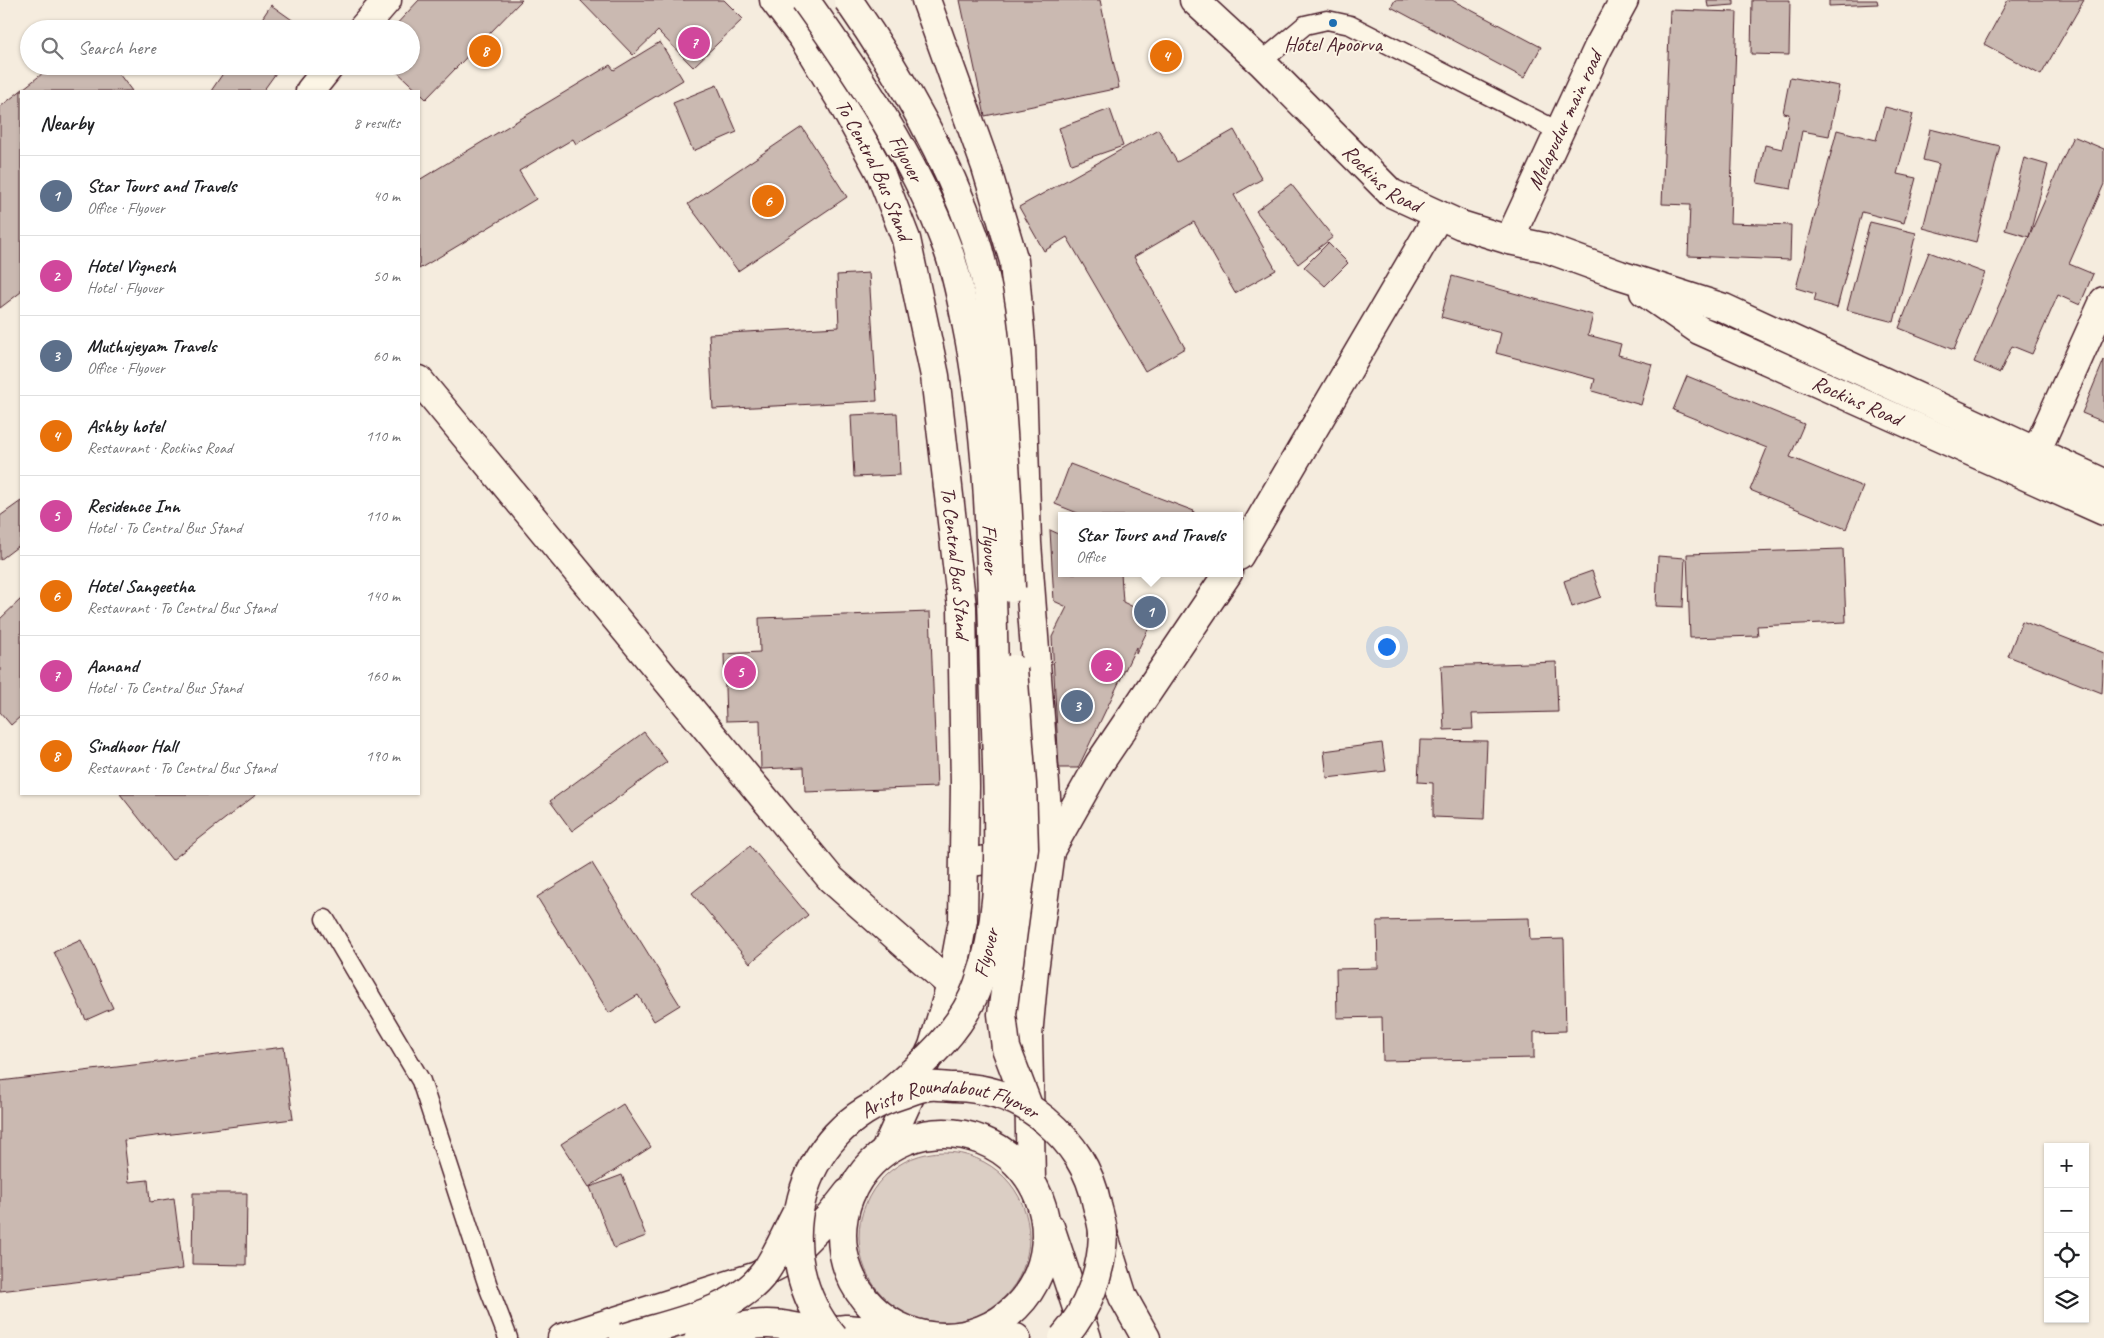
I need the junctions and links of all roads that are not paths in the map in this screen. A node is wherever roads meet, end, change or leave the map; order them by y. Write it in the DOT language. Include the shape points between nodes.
graph roads {
  1 [pos="387,0"];
  2 [pos="774,0"];
  3 [pos="805,0"];
  4 [pos="848,0"];
  5 [pos="926,0"];
  6 [pos="1194,0"];
  7 [pos="1624,0"];
  8 [pos="370,20"];
  9 [pos="1261,62"];
  10 [pos="323,75"];
  11 [pos="311,90"];
  12 [pos="1560,132"];
  13 [pos="1439,215"];
  14 [pos="1509,240"];
  15 [pos="1620,275"];
  16 [pos="2104,301"];
  17 [pos="420,381"];
  18 [pos="2036,452"];
  19 [pos="2104,483"];
  20 [pos="2104,511"];
  21 [pos="1243,549"];
  22 [pos="1225,577"];
  23 [pos="1050,851"];
  24 [pos="965,863"];
  25 [pos="325,919"];
  26 [pos="951,985"];
  27 [pos="878,1102"];
  28 [pos="1028,1106"];
  29 [pos="885,1151"];
  30 [pos="861,1176"];
  31 [pos="1031,1180"];
  32 [pos="798,1211"];
  33 [pos="1048,1221"];
  34 [pos="1103,1233"];
  35 [pos="938,1336"];
  36 [pos="966,1336"];
  37 [pos="834,1337"];
  38 [pos="508,1338"];
  39 [pos="562,1338"];
  40 [pos="624,1338"];
  41 [pos="699,1338"];
  42 [pos="768,1338"];
  43 [pos="1016,1338"];
  44 [pos="1063,1338"];
  45 [pos="1088,1338"];
  46 [pos="1146,1338"];
  1 -- 8 [label="main road"];
  2 -- 24 [label="main road, To Central Bus Stand" via="803,38 840,99 880,172 906,239 935,376 962,607"];
  3 -- 27 [label="main road, Flyover, bridge" via="837,45 913,168 948,248 974,362 991,553 999,877 993,937 977,988 963,1016 924,1062"];
  4 -- 28 [label="main road, Flyover, bridge" via="939,149 974,237 993,312 1004,446 1024,848 1002,1014 1006,1048"];
  5 -- 23 [label="main road" via="986,167 1014,261 1021,354 1027,543"];
  6 -- 9 [label="main road, Rockins Road"];
  7 -- 12 [label="main road, Melapudur main road"];
  9 -- 12 [label="lane" via="1305,25 1327,20 1350,25"];
  9 -- 13 [label="main road, Rockins Road" via="1391,193"];
  10 -- 11 [label="main road"];
  12 -- 14 [label="main road, Melapudur main road"];
  13 -- 14 [label="main road, Rockins Road"];
  13 -- 21 [label="main road"];
  14 -- 15 [label="main road, Rockins Road" via="1543,246"];
  15 -- 18 [label="main road, Rockins Road" via="1724,308"];
  15 -- 20 [label="main road, Rockins Road" via="1700,330"];
  16 -- 18 [label="main road"];
  17 -- 26 [label="main road" via="831,879"];
  18 -- 19 [label="main road, Rockins Road"];
  22 -- 23 [label="main road" via="1099,764"];
  23 -- 24 [label="main road"];
  23 -- 31 [label="main road" via="1028,1036"];
  24 -- 26 [label="main road, To Central Bus Stand" via="963,920"];
  25 -- 38 [label="lane" via="421,1081"];
  26 -- 29 [label="main road, To Central Bus Stand" via="933,1046"];
  27 -- 28 [label="main road, Aristo Roundabout Flyover, bridge" via="928,1086 979,1087"];
  27 -- 32 [label="main road, Aristo Roundabout Flyover, bridge" via="840,1129 813,1167"];
  28 -- 34 [label="main road, Aristo Roundabout Flyover, bridge" via="1066,1138 1093,1183"];
  29 -- 30 [label="main road"];
  29 -- 31 [label="main road" via="916,1137 948,1133 980,1139 1009,1155"];
  30 -- 35 [label="main road" via="845,1207 843,1225 842,1242 850,1276 870,1306 898,1326"];
  30 -- 39 [label="main road" via="830,1216 784,1262 756,1276"];
  31 -- 33 [label="main road"];
  32 -- 37 [label="main road, Aristo Roundabout Flyover, bridge" via="797,1258 808,1298"];
  32 -- 40 [label="main road, bridge" via="764,1272 744,1294 723,1306"];
  33 -- 36 [label="main road" via="1047,1243 1039,1274 1022,1302 996,1323"];
  33 -- 45 [label="main road"];
  34 -- 44 [label="main road, Aristo Roundabout Flyover, bridge" via="1097,1278 1078,1321"];
  34 -- 46 [label="main road" via="1123,1298"];
  35 -- 36 [label="main road"];
  35 -- 42 [label="main road" via="846,1329"];
  36 -- 43 [label="main road"];
  37 -- 41 [label="main road, bridge" via="797,1326 760,1323"];
}
